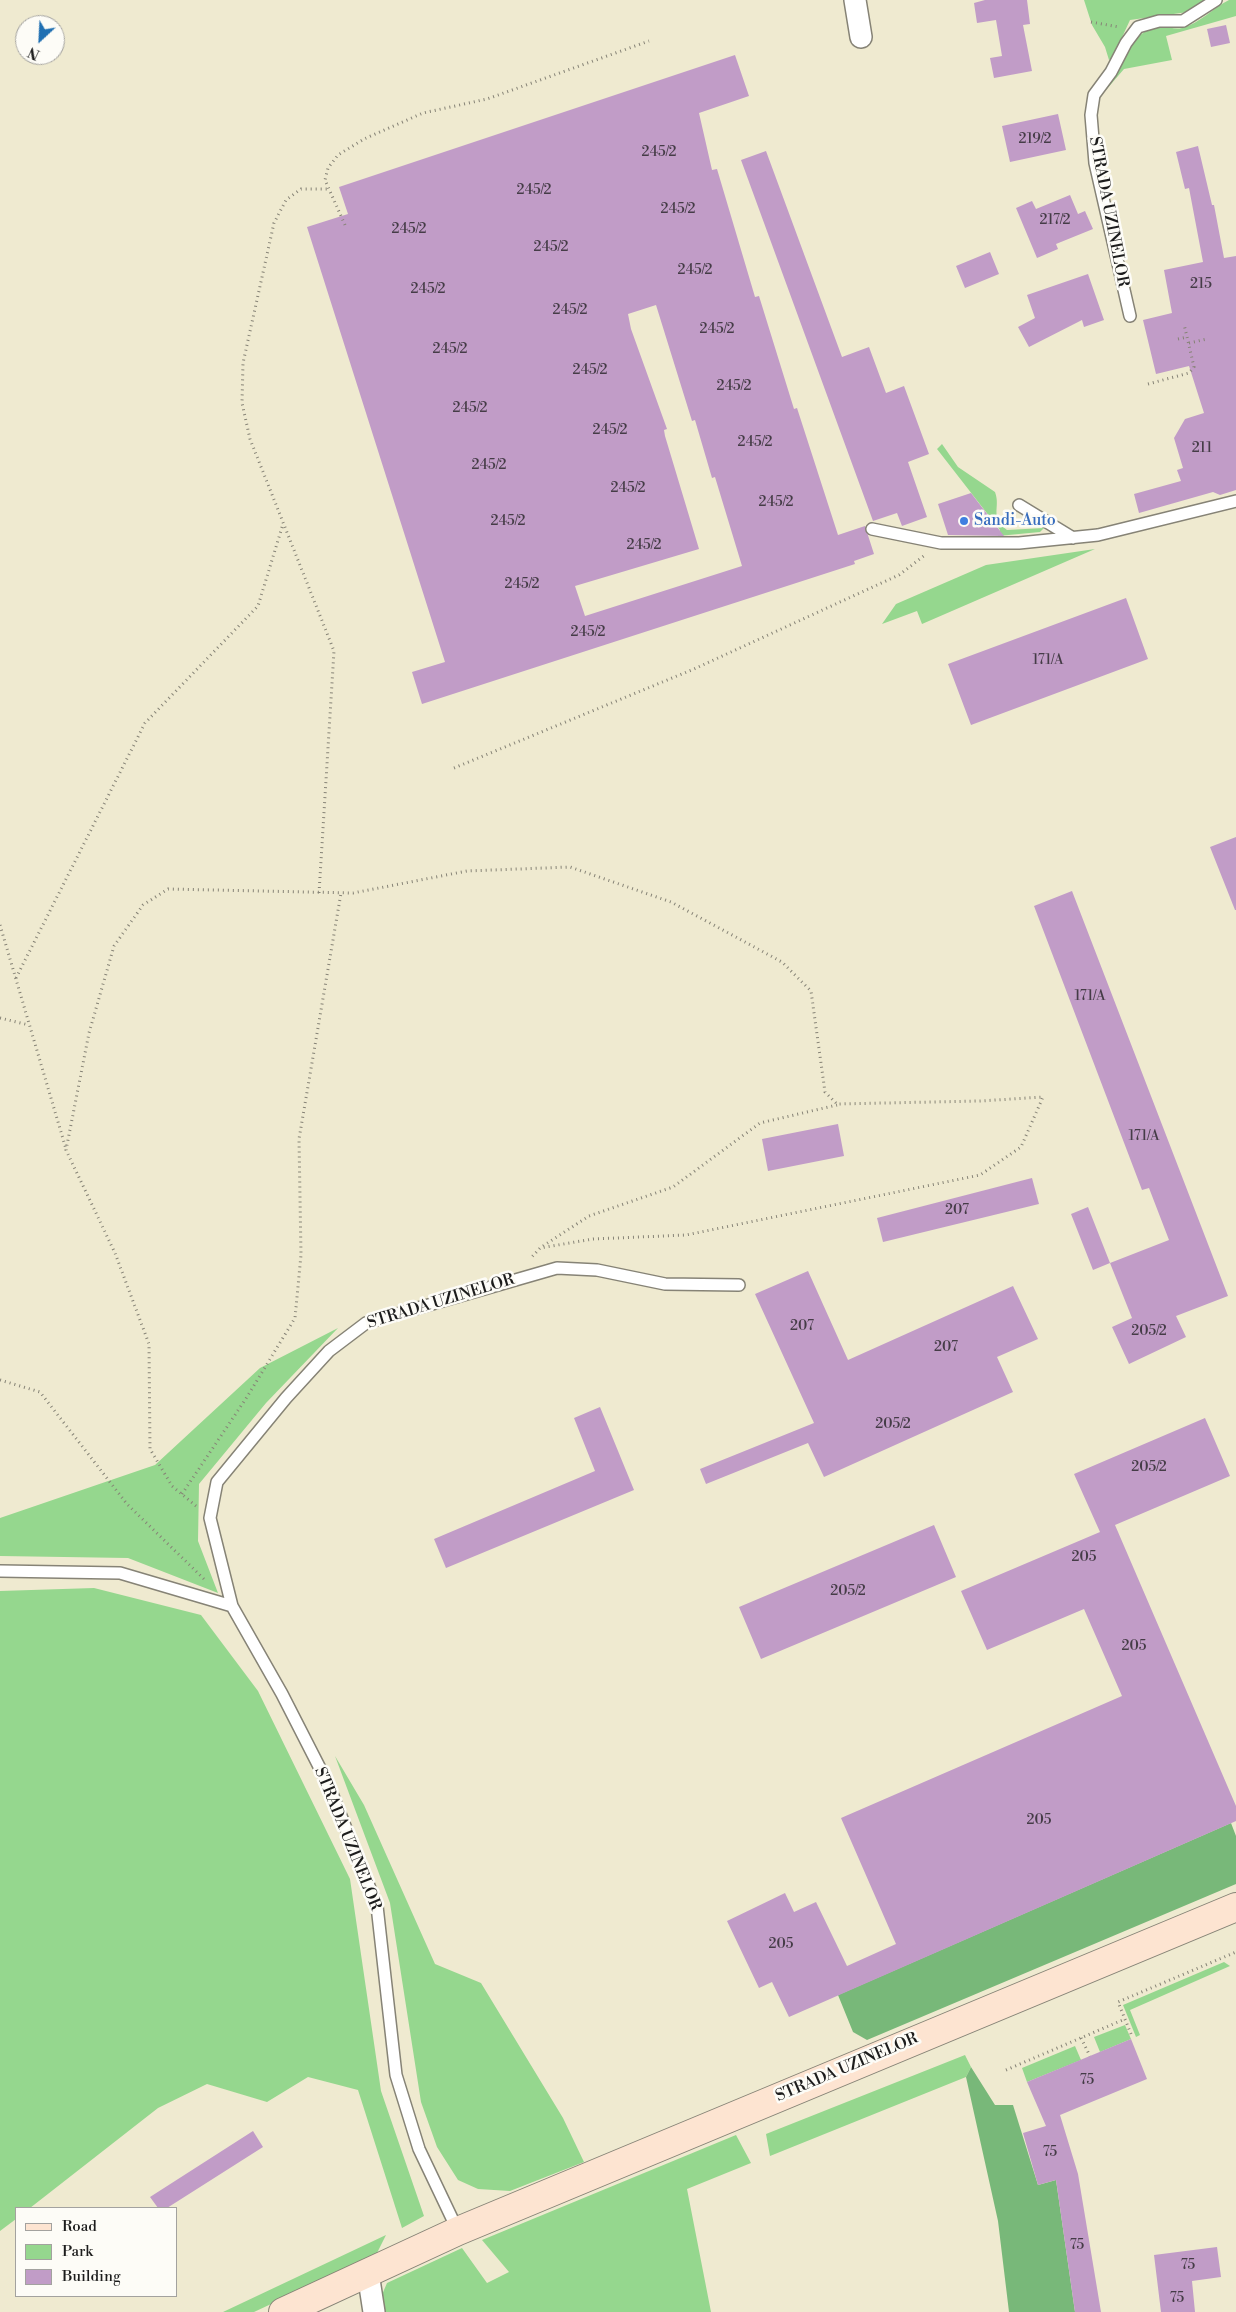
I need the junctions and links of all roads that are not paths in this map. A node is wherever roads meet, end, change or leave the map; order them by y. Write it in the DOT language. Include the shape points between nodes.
graph roads {
  1 [pos="855,0"];
  2 [pos="1216,0"];
  3 [pos="861,37"];
  4 [pos="1130,316"];
  5 [pos="1236,501"];
  6 [pos="1019,505"];
  7 [pos="872,529"];
  8 [pos="1073,538"];
  9 [pos="739,1285"];
  10 [pos="0,1571"];
  11 [pos="232,1606"];
  12 [pos="1236,1907"];
  13 [pos="458,2230"];
  14 [pos="368,2273"];
  15 [pos="283,2312"];
  16 [pos="374,2312"];
  1 -- 3 [label="street"];
  2 -- 4 [label="lane, STRADA UZINELOR" via="1183,21 1159,21 1138,27 1094,95 1091,115 1095,163"];
  5 -- 8 [label="lane" via="1098,535"];
  6 -- 8 [label="lane"];
  7 -- 8 [label="lane" via="941,543 1019,543"];
  9 -- 11 [label="lane, STRADA UZINELOR" via="665,1284 597,1270 557,1268 366,1323 329,1351 217,1482 210,1518"];
  10 -- 11 [label="lane" via="120,1573"];
  11 -- 13 [label="lane, STRADA UZINELOR" via="329,1786 377,1906 396,2075 418,2149"];
  12 -- 13 [label="street, STRADA UZINELOR"];
  13 -- 14 [label="street, STRADA UZINELOR"];
  14 -- 15 [label="street, STRADA UZINELOR"];
  14 -- 16 [label="street"];
}
